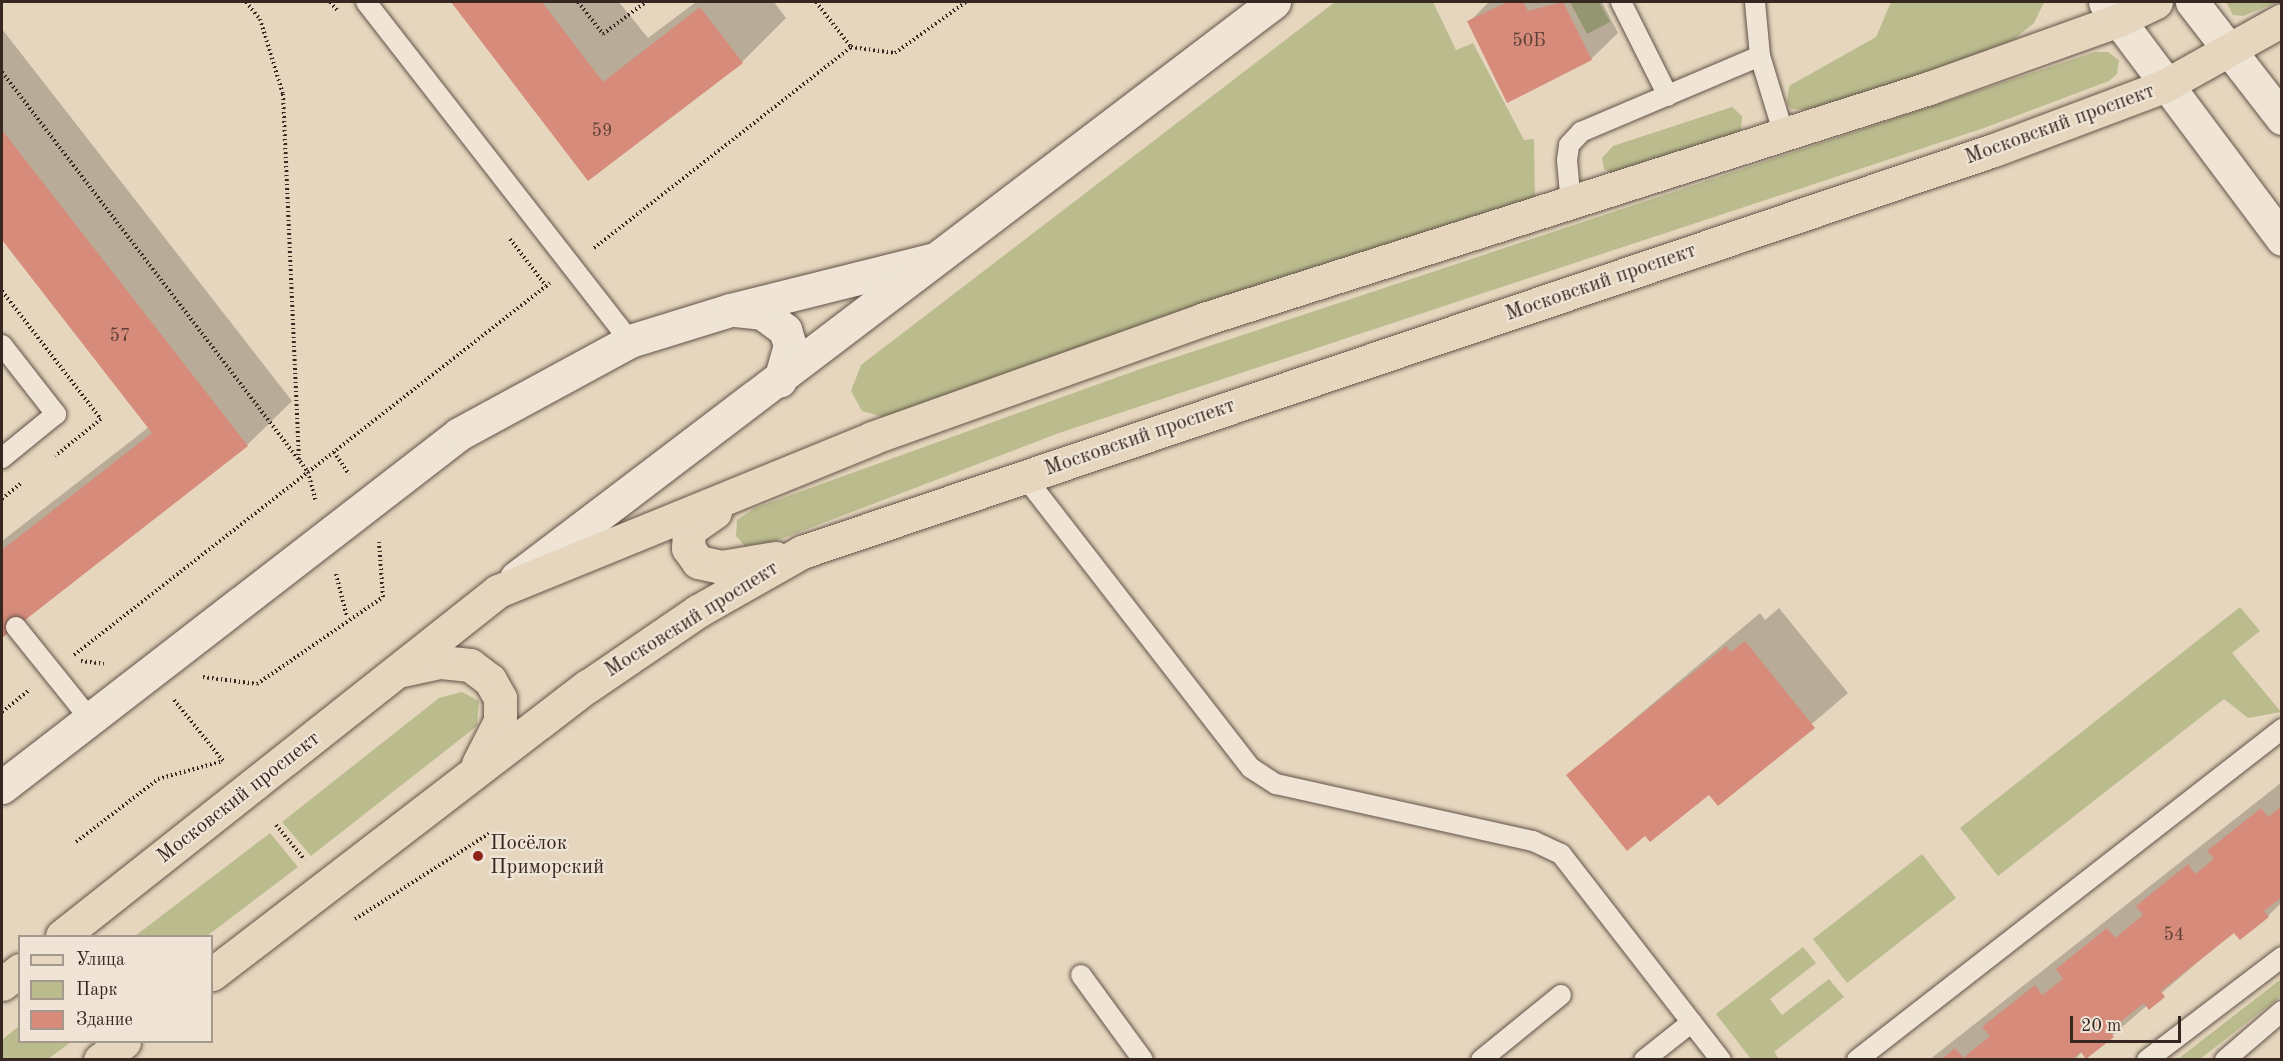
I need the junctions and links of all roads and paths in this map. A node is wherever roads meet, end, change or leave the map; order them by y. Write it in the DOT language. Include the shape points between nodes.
graph roads {
  1 [pos="246,2"];
  2 [pos="366,2"];
  3 [pos="578,2"];
  4 [pos="646,2"];
  5 [pos="816,2"];
  6 [pos="966,2"];
  7 [pos="1274,2"];
  8 [pos="1621,2"];
  9 [pos="1755,2"];
  10 [pos="2156,2"];
  11 [pos="2192,2"];
  12 [pos="2112,11"];
  13 [pos="2282,20"];
  14 [pos="851,47"];
  15 [pos="2231,50"];
  16 [pos="1760,56"];
  17 [pos="2,72"];
  18 [pos="2164,86"];
  19 [pos="1668,96"];
  20 [pos="2282,118"];
  21 [pos="1784,135"];
  22 [pos="1571,205"];
  23 [pos="2282,239"];
  24 [pos="935,260"];
  25 [pos="571,266"];
  26 [pos="2,291"];
  27 [pos="730,310"];
  28 [pos="630,341"];
  29 [pos="2,345"];
  30 [pos="780,381"];
  31 [pos="101,419"];
  32 [pos="2,458"];
  33 [pos="299,460"];
  34 [pos="308,472"];
  35 [pos="1025,477"];
  36 [pos="737,497"];
  37 [pos="802,552"];
  38 [pos="498,591"];
  39 [pos="16,627"];
  40 [pos="400,670"];
  41 [pos="53,672"];
  42 [pos="151,672"];
  43 [pos="2,712"];
  44 [pos="90,719"];
  45 [pos="2282,729"];
  46 [pos="223,761"];
  47 [pos="229,767"];
  48 [pos="474,771"];
  49 [pos="2,787"];
  50 [pos="276,825"];
  51 [pos="490,834"];
  52 [pos="76,842"];
  53 [pos="306,861"];
  54 [pos="355,919"];
  55 [pos="64,935"];
  56 [pos="2282,957"];
  57 [pos="18,972"];
  58 [pos="213,973"];
  59 [pos="1081,975"];
  60 [pos="2,984"];
  61 [pos="1561,995"];
  62 [pos="2282,1011"];
  63 [pos="1692,1022"];
  64 [pos="120,1043"];
  65 [pos="100,1059"];
  66 [pos="1143,1059"];
  67 [pos="1481,1059"];
  68 [pos="1644,1059"];
  69 [pos="1721,1059"];
  70 [pos="1857,1059"];
  71 [pos="2147,1059"];
  72 [pos="2225,1059"];
  1 -- 33 [label="path" via="260,19 283,94"];
  2 -- 25 [label="lane"];
  3 -- 4 [label="path" via="603,34"];
  5 -- 14 [label="path"];
  6 -- 14 [label="path" via="895,53"];
  7 -- 24 [label="main road, Московский проспект"];
  8 -- 19 [label="lane"];
  9 -- 16 [label="lane"];
  10 -- 12 [label="main road, Московский проспект"];
  11 -- 15 [label="main road"];
  12 -- 18 [label="main road"];
  12 -- 21 [label="main road, Московский проспект"];
  13 -- 15 [label="main road, Московский проспект"];
  14 -- 25 [label="path"];
  15 -- 18 [label="main road, Московский проспект"];
  15 -- 20 [label="main road"];
  16 -- 19 [label="lane"];
  16 -- 21 [label="lane"];
  17 -- 33 [label="path"];
  18 -- 23 [label="main road"];
  18 -- 35 [label="main road, Московский проспект" via="1994,150"];
  19 -- 22 [label="lane" via="1581,132 1569,145"];
  21 -- 22 [label="main road, Московский проспект"];
  22 -- 36 [label="main road, Московский проспект" via="1204,319 872,438"];
  24 -- 27 [label="main road"];
  24 -- 30 [label="main road, Московский проспект"];
  25 -- 28 [label="lane"];
  25 -- 34 [label="path"];
  26 -- 31 [label="path"];
  27 -- 28 [label="main road"];
  27 -- 30 [label="main road" via="762,313 785,330 790,345"];
  28 -- 42 [label="main road" via="459,434"];
  29 -- 32 [label="lane" via="56,414"];
  30 -- 38 [label="main road, Московский проспект"];
  33 -- 34 [label="path"];
  34 -- 41 [label="path"];
  35 -- 37 [label="main road, Московский проспект"];
  35 -- 63 [label="lane" via="1251,768 1276,784 1533,841 1561,854"];
  36 -- 37 [label="main road" via="689,530 687,548 698,562 721,567"];
  36 -- 38 [label="main road, Московский проспект"];
  37 -- 48 [label="main road, Московский проспект" via="698,611"];
  38 -- 40 [label="main road, Московский проспект"];
  39 -- 41 [label="lane"];
  40 -- 48 [label="main road" via="441,662 470,665 490,680 500,698 500,721"];
  40 -- 55 [label="main road, Московский проспект"];
  41 -- 43 [label="path"];
  41 -- 44 [label="lane"];
  42 -- 44 [label="main road"];
  42 -- 46 [label="path"];
  44 -- 49 [label="main road"];
  45 -- 70 [label="lane"];
  46 -- 47 [label="path"];
  46 -- 52 [label="path" via="158,779"];
  48 -- 58 [label="main road, Московский проспект"];
  50 -- 53 [label="path"];
  51 -- 54 [label="path"];
  56 -- 71 [label="lane"];
  57 -- 60 [label="main road"];
  59 -- 66 [label="lane"];
  61 -- 67 [label="lane"];
  62 -- 72 [label="lane"];
  63 -- 68 [label="lane"];
  63 -- 69 [label="lane"];
  64 -- 65 [label="main road"];
}
